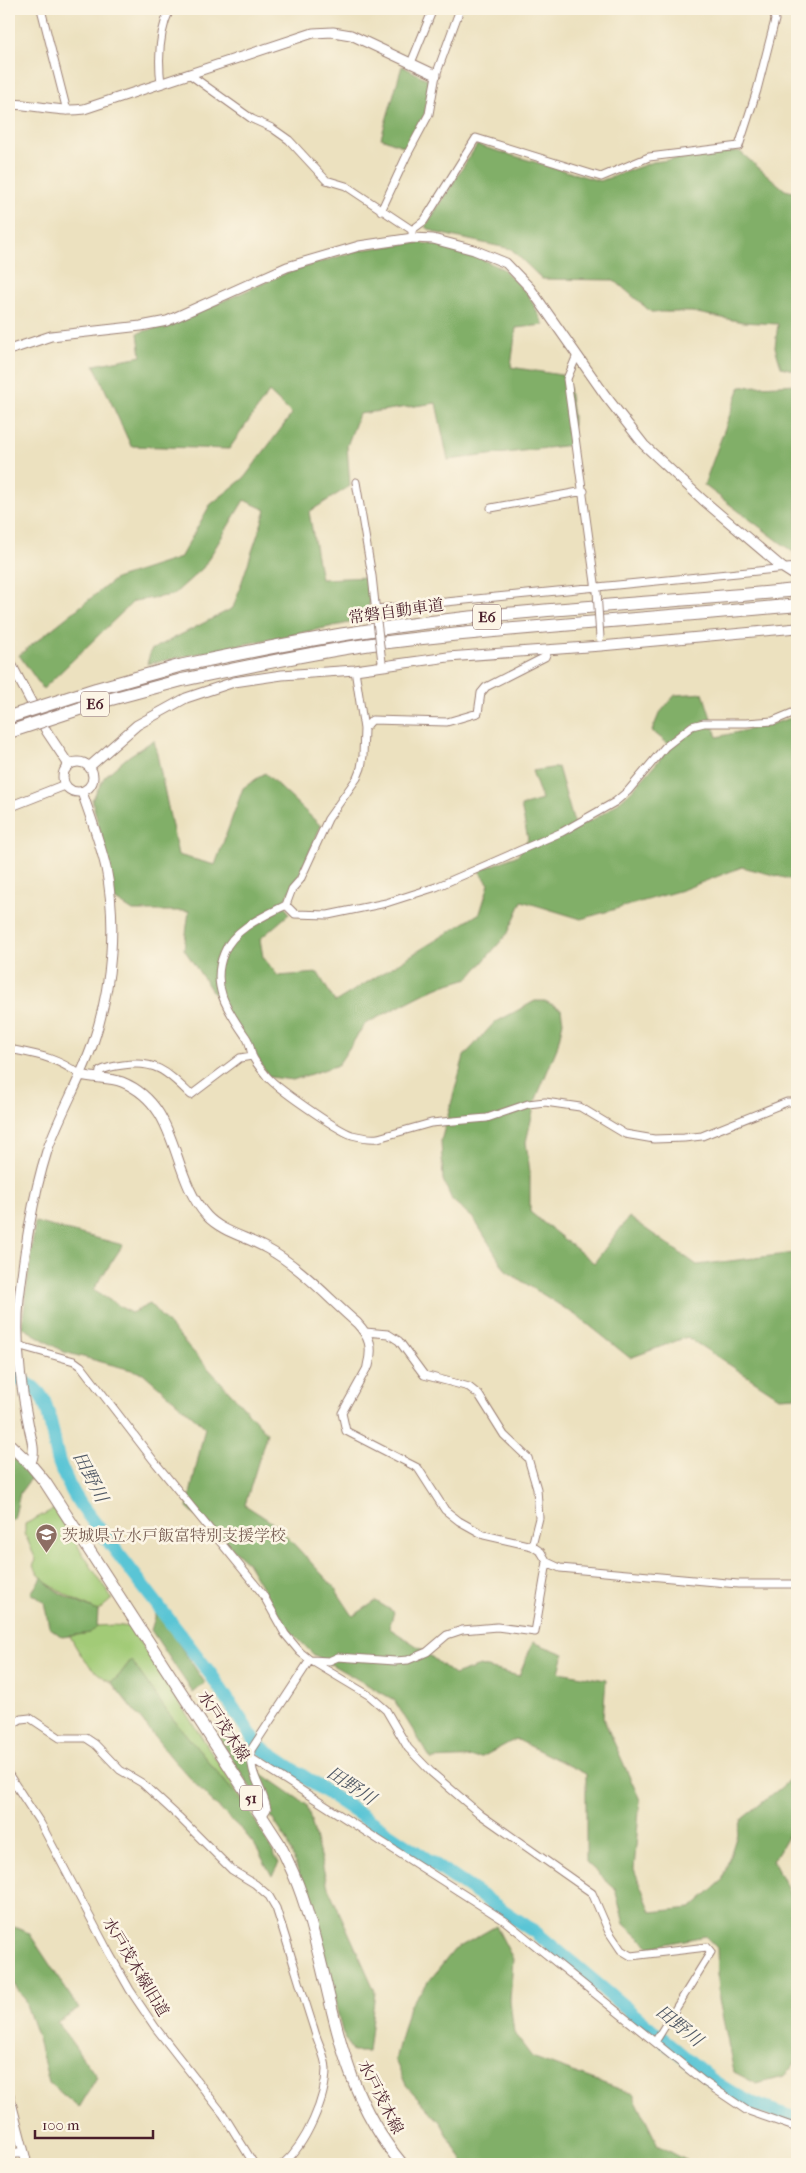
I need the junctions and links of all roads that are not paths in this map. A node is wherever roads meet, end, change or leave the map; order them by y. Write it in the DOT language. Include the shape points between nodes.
graph roads {
  1 [pos="41,9"];
  2 [pos="170,9"];
  3 [pos="433,9"];
  4 [pos="460,9"];
  5 [pos="773,9"];
  6 [pos="411,63"];
  7 [pos="189,74"];
  8 [pos="436,76"];
  9 [pos="161,84"];
  10 [pos="9,104"];
  11 [pos="67,111"];
  12 [pos="381,211"];
  13 [pos="412,234"];
  14 [pos="9,350"];
  15 [pos="577,355"];
  16 [pos="356,482"];
  17 [pos="584,491"];
  18 [pos="491,508"];
  19 [pos="797,567"];
  20 [pos="783,568"];
  21 [pos="797,577"];
  22 [pos="596,588"];
  23 [pos="797,590"];
  24 [pos="797,605"];
  25 [pos="376,611"];
  26 [pos="797,628"];
  27 [pos="600,642"];
  28 [pos="548,650"];
  29 [pos="9,660"];
  30 [pos="382,664"];
  31 [pos="355,670"];
  32 [pos="797,711"];
  33 [pos="9,717"];
  34 [pos="364,729"];
  35 [pos="9,732"];
  36 [pos="69,765"];
  37 [pos="89,767"];
  38 [pos="65,785"];
  39 [pos="82,792"];
  40 [pos="9,807"];
  41 [pos="286,906"];
  42 [pos="9,1049"];
  43 [pos="252,1056"];
  44 [pos="81,1075"];
  45 [pos="99,1078"];
  46 [pos="797,1102"];
  47 [pos="365,1332"];
  48 [pos="17,1345"];
  49 [pos="368,1366"];
  50 [pos="9,1444"];
  51 [pos="30,1464"];
  52 [pos="532,1546"];
  53 [pos="547,1562"];
  54 [pos="797,1584"];
  55 [pos="310,1660"];
  56 [pos="9,1726"];
  57 [pos="251,1754"];
  58 [pos="9,1774"];
  59 [pos="262,1815"];
  60 [pos="656,2041"];
  61 [pos="9,2096"];
  62 [pos="797,2128"];
  63 [pos="24,2152"];
  64 [pos="9,2154"];
  65 [pos="27,2164"];
  66 [pos="254,2164"];
  67 [pos="283,2164"];
  68 [pos="402,2164"];
  1 -- 11 [label="street"];
  2 -- 9 [label="street" via="164,21 158,62"];
  3 -- 6 [label="street"];
  4 -- 8 [label="street"];
  5 -- 13 [label="street" via="775,20 739,146 649,157 601,177 476,138 424,221"];
  6 -- 7 [label="street" via="350,35 320,32"];
  6 -- 8 [label="street"];
  7 -- 9 [label="street"];
  7 -- 12 [label="street" via="252,119 290,140 326,180 346,186"];
  8 -- 12 [label="street" via="428,114"];
  9 -- 11 [label="street" via="97,106"];
  10 -- 11 [label="street"];
  12 -- 13 [label="street"];
  13 -- 14 [label="street" via="287,267 167,321 51,336"];
  13 -- 15 [label="street" via="474,250 506,263 530,288"];
  15 -- 17 [label="street" via="567,379"];
  15 -- 20 [label="street" via="644,445"];
  16 -- 25 [label="street"];
  17 -- 18 [label="street"];
  17 -- 22 [label="street"];
  19 -- 20 [label="street"];
  20 -- 21 [label="street"];
  20 -- 22 [label="street"];
  22 -- 25 [label="street"];
  22 -- 27 [label="street, bridge"];
  23 -- 33 [label="highway, 常磐自動車道 / E6, bridge" via="444,621 355,633 179,666"];
  24 -- 35 [label="highway, 常磐自動車道 / E6, bridge" via="389,642 182,680 100,702"];
  25 -- 30 [label="street, bridge"];
  26 -- 27 [label="street"];
  27 -- 28 [label="street"];
  28 -- 30 [label="street"];
  28 -- 34 [label="street" via="545,657 486,687 481,693 478,713 447,722 372,720"];
  29 -- 36 [label="street" via="47,732"];
  30 -- 31 [label="street"];
  31 -- 34 [label="street"];
  31 -- 37 [label="street" via="234,682 186,698 137,725"];
  32 -- 41 [label="street" via="773,721 692,726 665,747 615,802 562,832 427,890 386,904 328,915 296,914"];
  34 -- 41 [label="street" via="363,756 357,778 328,819"];
  36 -- 37 [label="street" via="81,763"];
  36 -- 38 [label="street" via="64,772"];
  37 -- 39 [label="street" via="93,775 92,784"];
  38 -- 39 [label="street" via="74,792"];
  38 -- 40 [label="street"];
  39 -- 44 [label="street" via="106,867 111,910 110,958 104,1002"];
  41 -- 43 [label="street" via="232,939 220,966 222,997 247,1039"];
  42 -- 44 [label="street" via="49,1056"];
  43 -- 45 [label="street" via="240,1058 229,1065 191,1095 163,1069 151,1065 106,1068 100,1071"];
  43 -- 46 [label="street" via="273,1084 344,1132 369,1138 431,1123 487,1118 528,1104 545,1102 580,1107 624,1134 654,1139 684,1138 702,1136 787,1102"];
  44 -- 45 [label="street"];
  44 -- 48 [label="street" via="48,1151 29,1222"];
  45 -- 47 [label="street" via="123,1082 141,1092 157,1108 192,1194 207,1217 284,1260"];
  47 -- 49 [label="street" via="371,1346"];
  47 -- 52 [label="street" via="388,1334 399,1341 424,1375 470,1387 479,1394 504,1435 528,1458 533,1471 539,1518"];
  48 -- 51 [label="street" via="19,1374 33,1444 34,1456"];
  48 -- 55 [label="street" via="74,1361 81,1366 262,1594 285,1634"];
  49 -- 52 [label="street" via="342,1413 346,1431 418,1468 445,1510 459,1521 484,1535"];
  50 -- 51 [label="main road, 水戸茂木線 / 51"];
  51 -- 59 [label="main road, 水戸茂木線 / 51" via="45,1482"];
  52 -- 53 [label="street"];
  53 -- 54 [label="street" via="560,1568 598,1572 738,1584"];
  53 -- 55 [label="street" via="535,1632 497,1627 462,1630 447,1635 426,1652 408,1660 338,1657 329,1661"];
  55 -- 57 [label="street"];
  55 -- 60 [label="street" via="370,1696 386,1710 408,1748 481,1815 592,1892 609,1932 621,1950 631,1956 707,1947 711,1952"];
  56 -- 67 [label="street" via="20,1719 30,1718 60,1738 86,1738 120,1770 148,1788 232,1870 269,1896 276,1908 326,2067 320,2104 301,2142"];
  57 -- 59 [label="street" via="255,1780 264,1794 267,1809"];
  57 -- 60 [label="street" via="505,1920"];
  58 -- 66 [label="street, 水戸茂木線旧道" via="41,1824 130,1990 218,2107"];
  59 -- 68 [label="main road, 水戸茂木線 / 51" via="280,1844 302,1895 348,2069 368,2114"];
  60 -- 62 [label="street" via="703,2081 746,2110"];
  61 -- 63 [label="street"];
  63 -- 64 [label="street"];
  63 -- 65 [label="street"];
}
